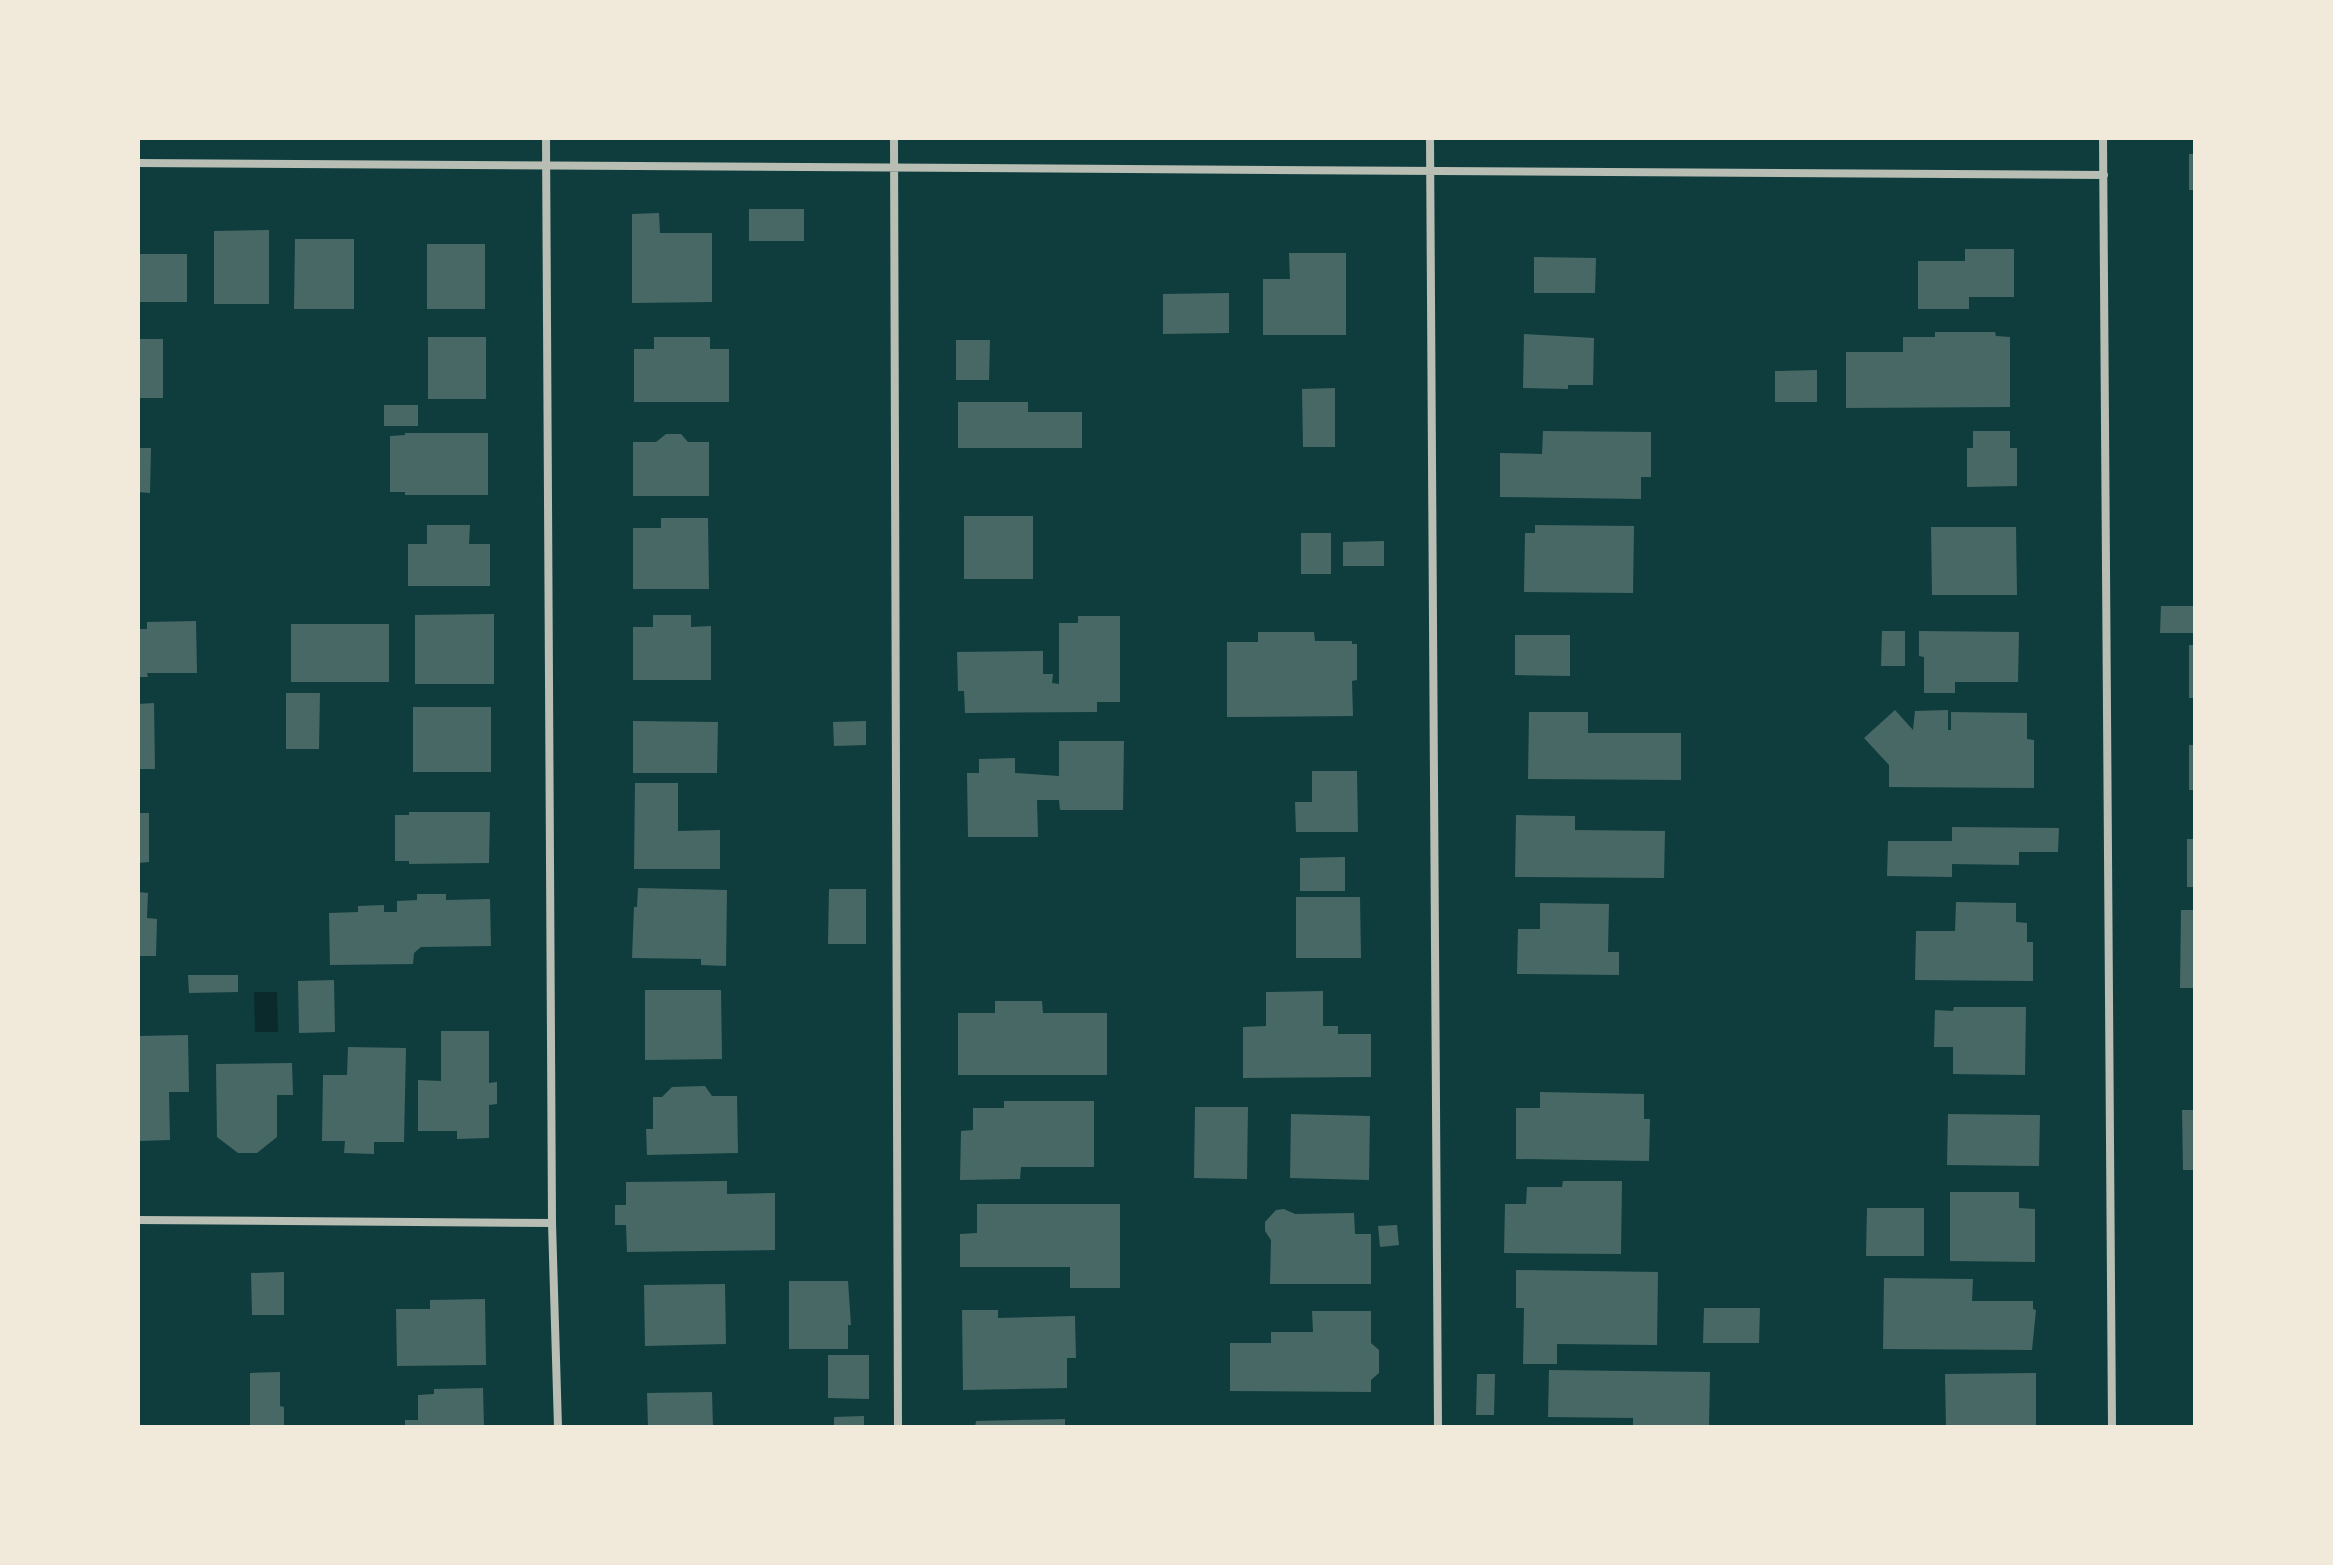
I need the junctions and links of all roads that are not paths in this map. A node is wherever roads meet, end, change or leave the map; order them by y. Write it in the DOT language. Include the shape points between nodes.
graph roads {
  1 [pos="546,138"];
  2 [pos="894,138"];
  3 [pos="1430,138"];
  4 [pos="2103,138"];
  5 [pos="138,163"];
  6 [pos="546,166"];
  7 [pos="894,169"];
  8 [pos="1430,171"];
  9 [pos="2104,175"];
  10 [pos="138,1220"];
  11 [pos="552,1223"];
  12 [pos="558,1427"];
  13 [pos="898,1427"];
  14 [pos="1438,1427"];
  15 [pos="2112,1427"];
  1 -- 6 [label="street"];
  2 -- 7 [label="street"];
  3 -- 8 [label="street"];
  4 -- 9 [label="street"];
  5 -- 6 [label="street"];
  6 -- 7 [label="street"];
  6 -- 11 [label="street"];
  7 -- 8 [label="street"];
  7 -- 13 [label="street"];
  8 -- 9 [label="street"];
  8 -- 14 [label="street"];
  9 -- 15 [label="street"];
  10 -- 11 [label="street"];
  11 -- 12 [label="street"];
}
